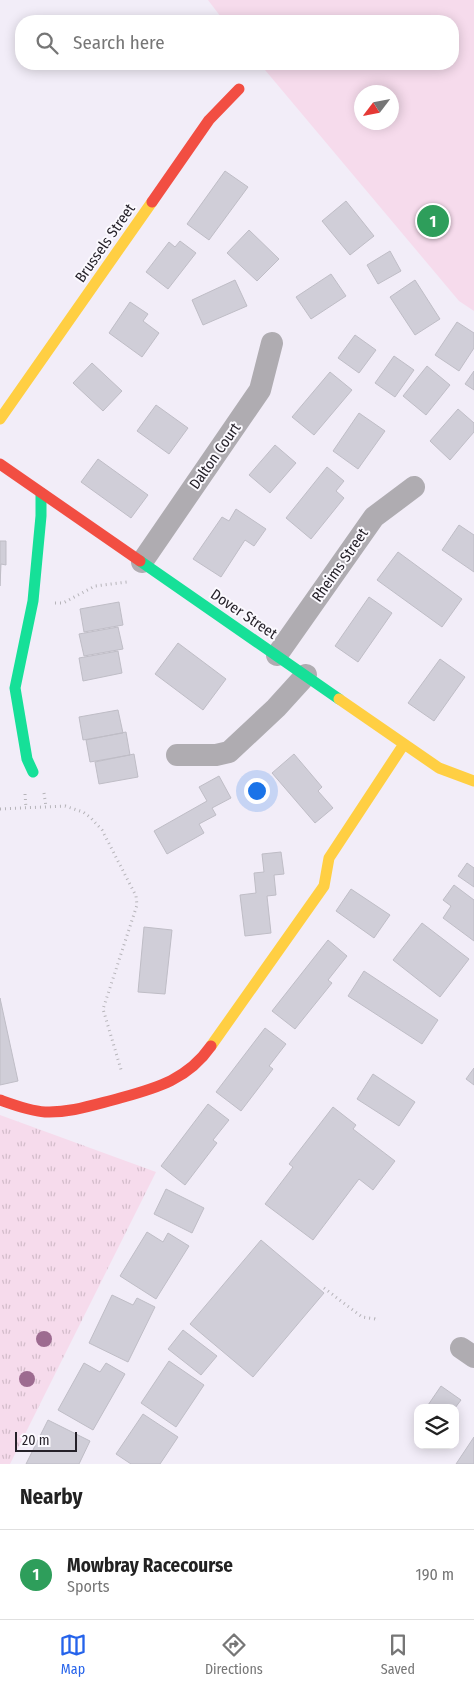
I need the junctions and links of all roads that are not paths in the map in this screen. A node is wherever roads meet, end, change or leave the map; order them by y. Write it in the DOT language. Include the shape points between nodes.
graph roads {
  1 [pos="239,89"];
  2 [pos="272,342"];
  3 [pos="0,419"];
  4 [pos="0,464"];
  5 [pos="414,487"];
  6 [pos="41,493"];
  7 [pos="138,571"];
  8 [pos="277,655"];
  9 [pos="306,675"];
  10 [pos="404,744"];
  11 [pos="177,755"];
  12 [pos="33,772"];
  13 [pos="474,781"];
  14 [pos="0,1100"];
  1 -- 3 [label="street, Brussels Street" via="209,120"];
  2 -- 7 [label="street, Dalton Court" via="260,390"];
  4 -- 6 [label="street, Dover Street"];
  5 -- 8 [label="street, Rheims Street" via="374,517"];
  6 -- 7 [label="street, Dover Street"];
  6 -- 12 [label="street" via="34,601 16,688"];
  7 -- 8 [label="street, Dover Street"];
  8 -- 9 [label="street, Dover Street"];
  9 -- 10 [label="street, Dover Street"];
  9 -- 11 [label="street" via="229,752"];
  10 -- 13 [label="street, Dover Street" via="438,768"];
  10 -- 14 [label="street" via="329,858 324,886 201,1061 160,1086 73,1111 43,1112"];
}
